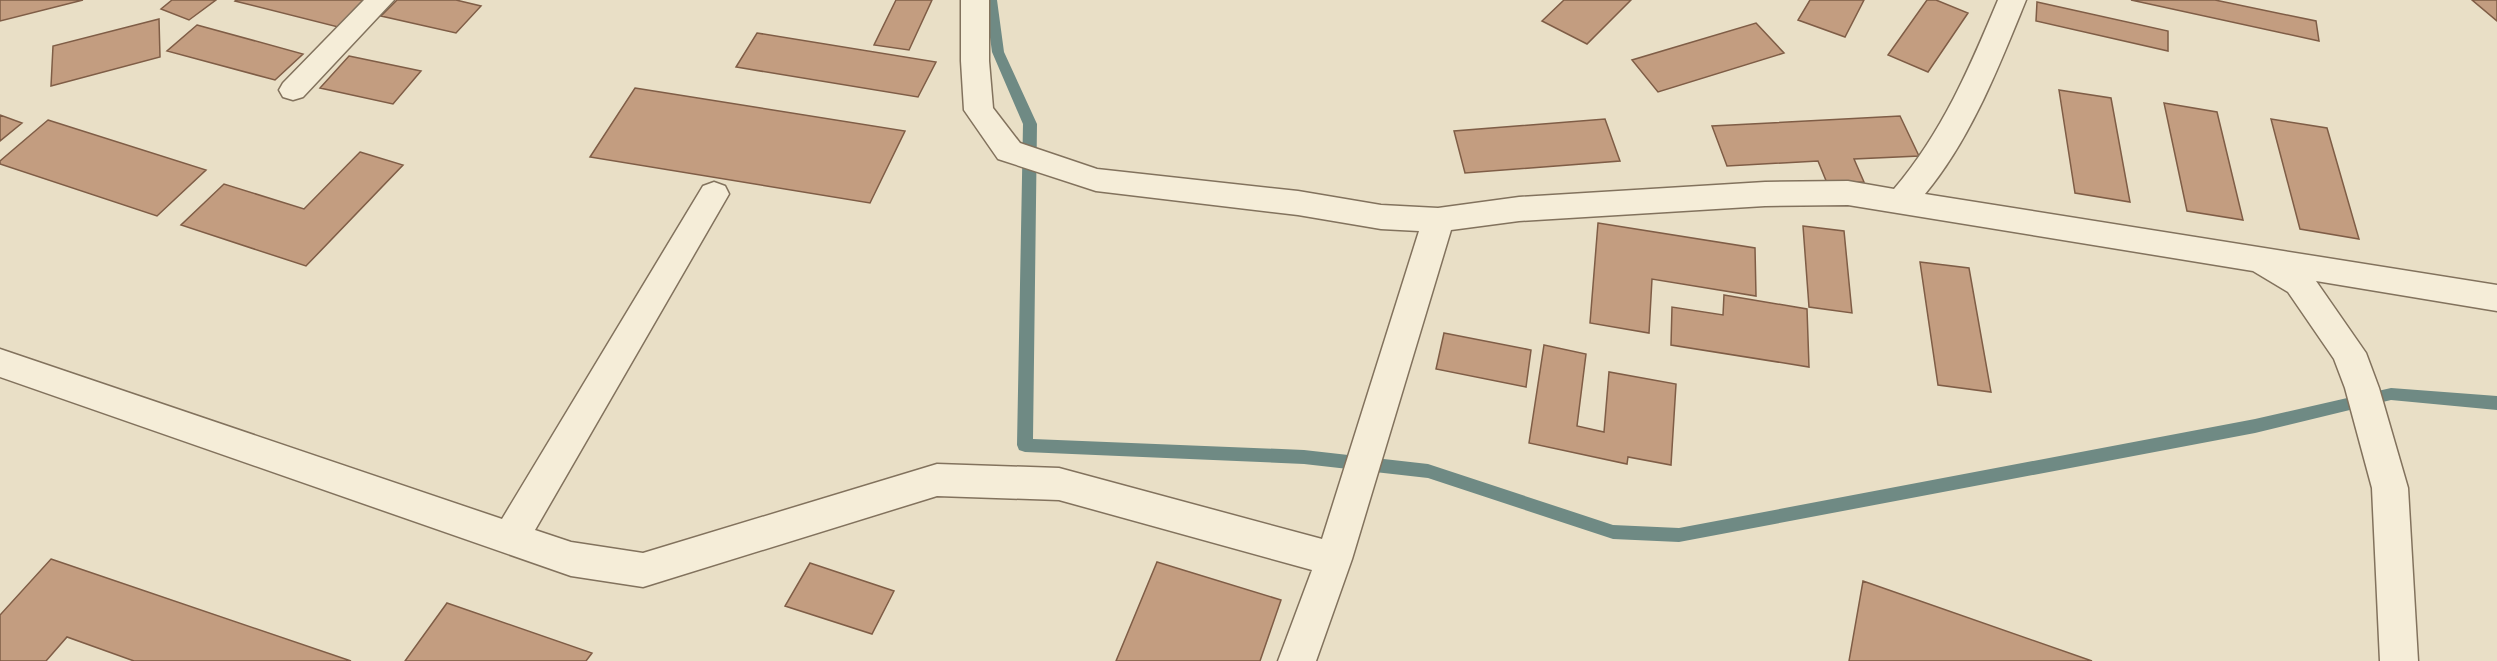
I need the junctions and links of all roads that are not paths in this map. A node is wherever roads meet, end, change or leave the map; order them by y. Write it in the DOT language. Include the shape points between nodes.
graph roads {
  1 [pos="380,0"];
  2 [pos="975,0"];
  3 [pos="2013,0"];
  4 [pos="293,90"];
  5 [pos="714,194"];
  6 [pos="1901,201"];
  7 [pos="1438,220"];
  8 [pos="2260,260"];
  9 [pos="2497,298"];
  10 [pos="0,363"];
  11 [pos="510,538"];
  12 [pos="1334,559"];
  13 [pos="1298,661"];
  14 [pos="2399,661"];
  1 -- 4 [label="street"];
  2 -- 7 [label="street" via="979,110 1009,151 1096,180 1298,203 1381,218"];
  3 -- 6 [label="street" via="1979,79 1930,167"];
  5 -- 11 [label="street"];
  6 -- 7 [label="street" via="1848,193 1765,194 1519,209"];
  6 -- 8 [label="street"];
  7 -- 12 [label="street"];
  8 -- 9 [label="street"];
  8 -- 14 [label="street" via="2299,283 2349,353 2366,401 2390,488"];
  10 -- 11 [label="street"];
  11 -- 12 [label="street" via="571,559 643,570 937,480 1059,484"];
  12 -- 13 [label="street"];
}
